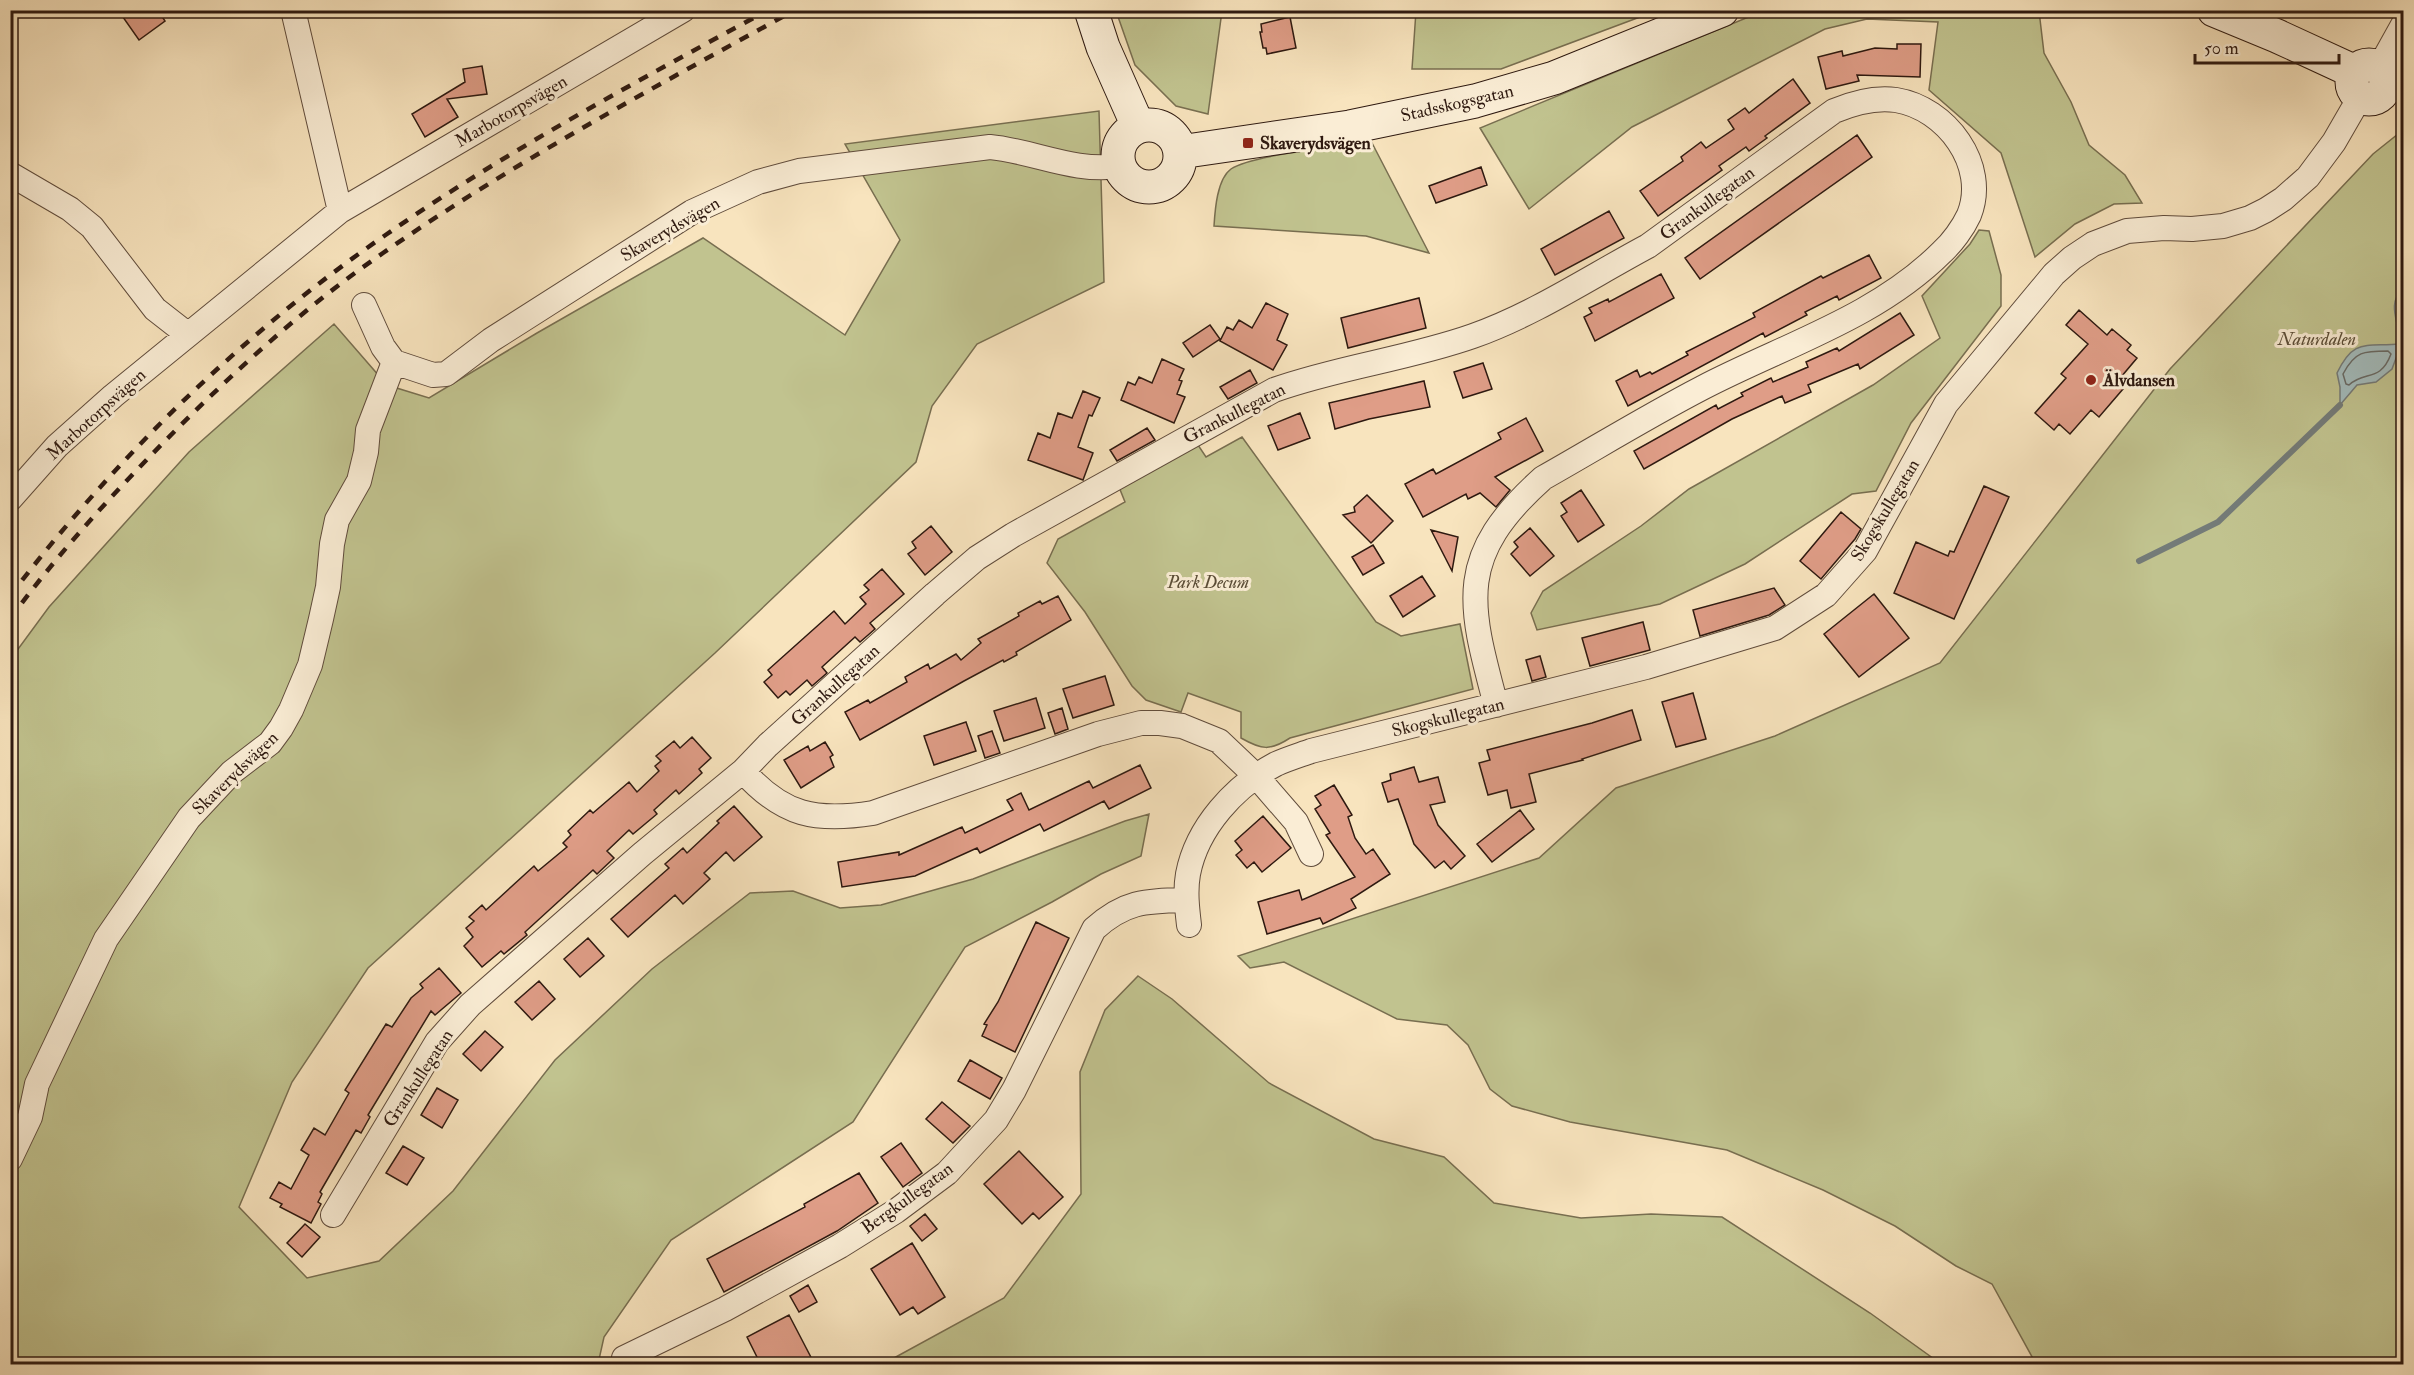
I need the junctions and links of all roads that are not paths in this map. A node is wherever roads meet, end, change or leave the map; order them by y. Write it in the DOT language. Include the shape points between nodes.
graph roads {
  1 [pos="293,10"];
  2 [pos="683,10"];
  3 [pos="1091,10"];
  4 [pos="1722,10"];
  5 [pos="2214,10"];
  6 [pos="2403,23"];
  7 [pos="2376,86"];
  8 [pos="1138,126"];
  9 [pos="1180,152"];
  10 [pos="1119,166"];
  11 [pos="10,174"];
  12 [pos="340,211"];
  13 [pos="364,305"];
  14 [pos="187,334"];
  15 [pos="394,362"];
  16 [pos="10,499"];
  17 [pos="1496,705"];
  18 [pos="743,771"];
  19 [pos="1257,777"];
  20 [pos="1311,854"];
  21 [pos="1186,900"];
  22 [pos="1189,925"];
  23 [pos="10,1159"];
  24 [pos="333,1215"];
  25 [pos="624,1358"];
  1 -- 12 [label="street"];
  2 -- 12 [label="street, Marbotorpsvägen"];
  3 -- 8 [label="street"];
  4 -- 9 [label="street, Stadsskogsgatan" via="1554,78 1475,100 1350,127"];
  5 -- 7 [label="street" via="2277,36"];
  6 -- 7 [label="street, Skogskullegatan"];
  7 -- 17 [label="street, Skogskullegatan" via="2308,177 2266,210 2223,226 2127,231 2093,244 2054,274 1946,404 1865,551 1826,595 1774,628 1646,667"];
  8 -- 9 [label="street" via="1165,129"];
  8 -- 10 [label="street" via="1120,142"];
  9 -- 10 [label="street" via="1173,175 1152,187 1128,179"];
  10 -- 15 [label="street, Skaverydsvägen" via="1082,165 990,147 799,171 758,182 692,212 491,340 446,374 433,375"];
  11 -- 14 [label="street" via="70,209 92,227 155,309"];
  12 -- 14 [label="street, Marbotorpsvägen"];
  13 -- 15 [label="street"];
  14 -- 16 [label="street, Marbotorpsvägen" via="57,446"];
  15 -- 23 [label="street, Skaverydsvägen" via="368,429 359,481 338,520 310,664 291,710 270,742 232,772 189,818 106,939 37,1084 30,1117"];
  17 -- 18 [label="street, Grankullegatan" via="1478,639 1474,583 1484,552 1503,519 1544,478 1702,388 1858,313 1903,285 1943,252 1969,215 1973,187 1970,162 1960,142 1933,114 1895,100 1850,104 1834,111 1648,246 1565,293 1472,337 1274,390 1171,446 977,558"];
  17 -- 19 [label="street, Skogskullegatan" via="1311,751 1277,764"];
  18 -- 19 [label="street" via="774,800 800,812 825,818 845,817 873,813 1098,734 1151,723 1182,726 1219,741"];
  18 -- 24 [label="street, Grankullegatan" via="470,1005 437,1042"];
  19 -- 20 [label="street" via="1296,822"];
  19 -- 21 [label="street, Skogskullegatan" via="1214,817 1198,844 1187,876"];
  21 -- 22 [label="street, Skogskullegatan"];
  21 -- 25 [label="street, Bergkullegatan" via="1128,905 1094,929 996,1120 947,1173 840,1246"];
}
